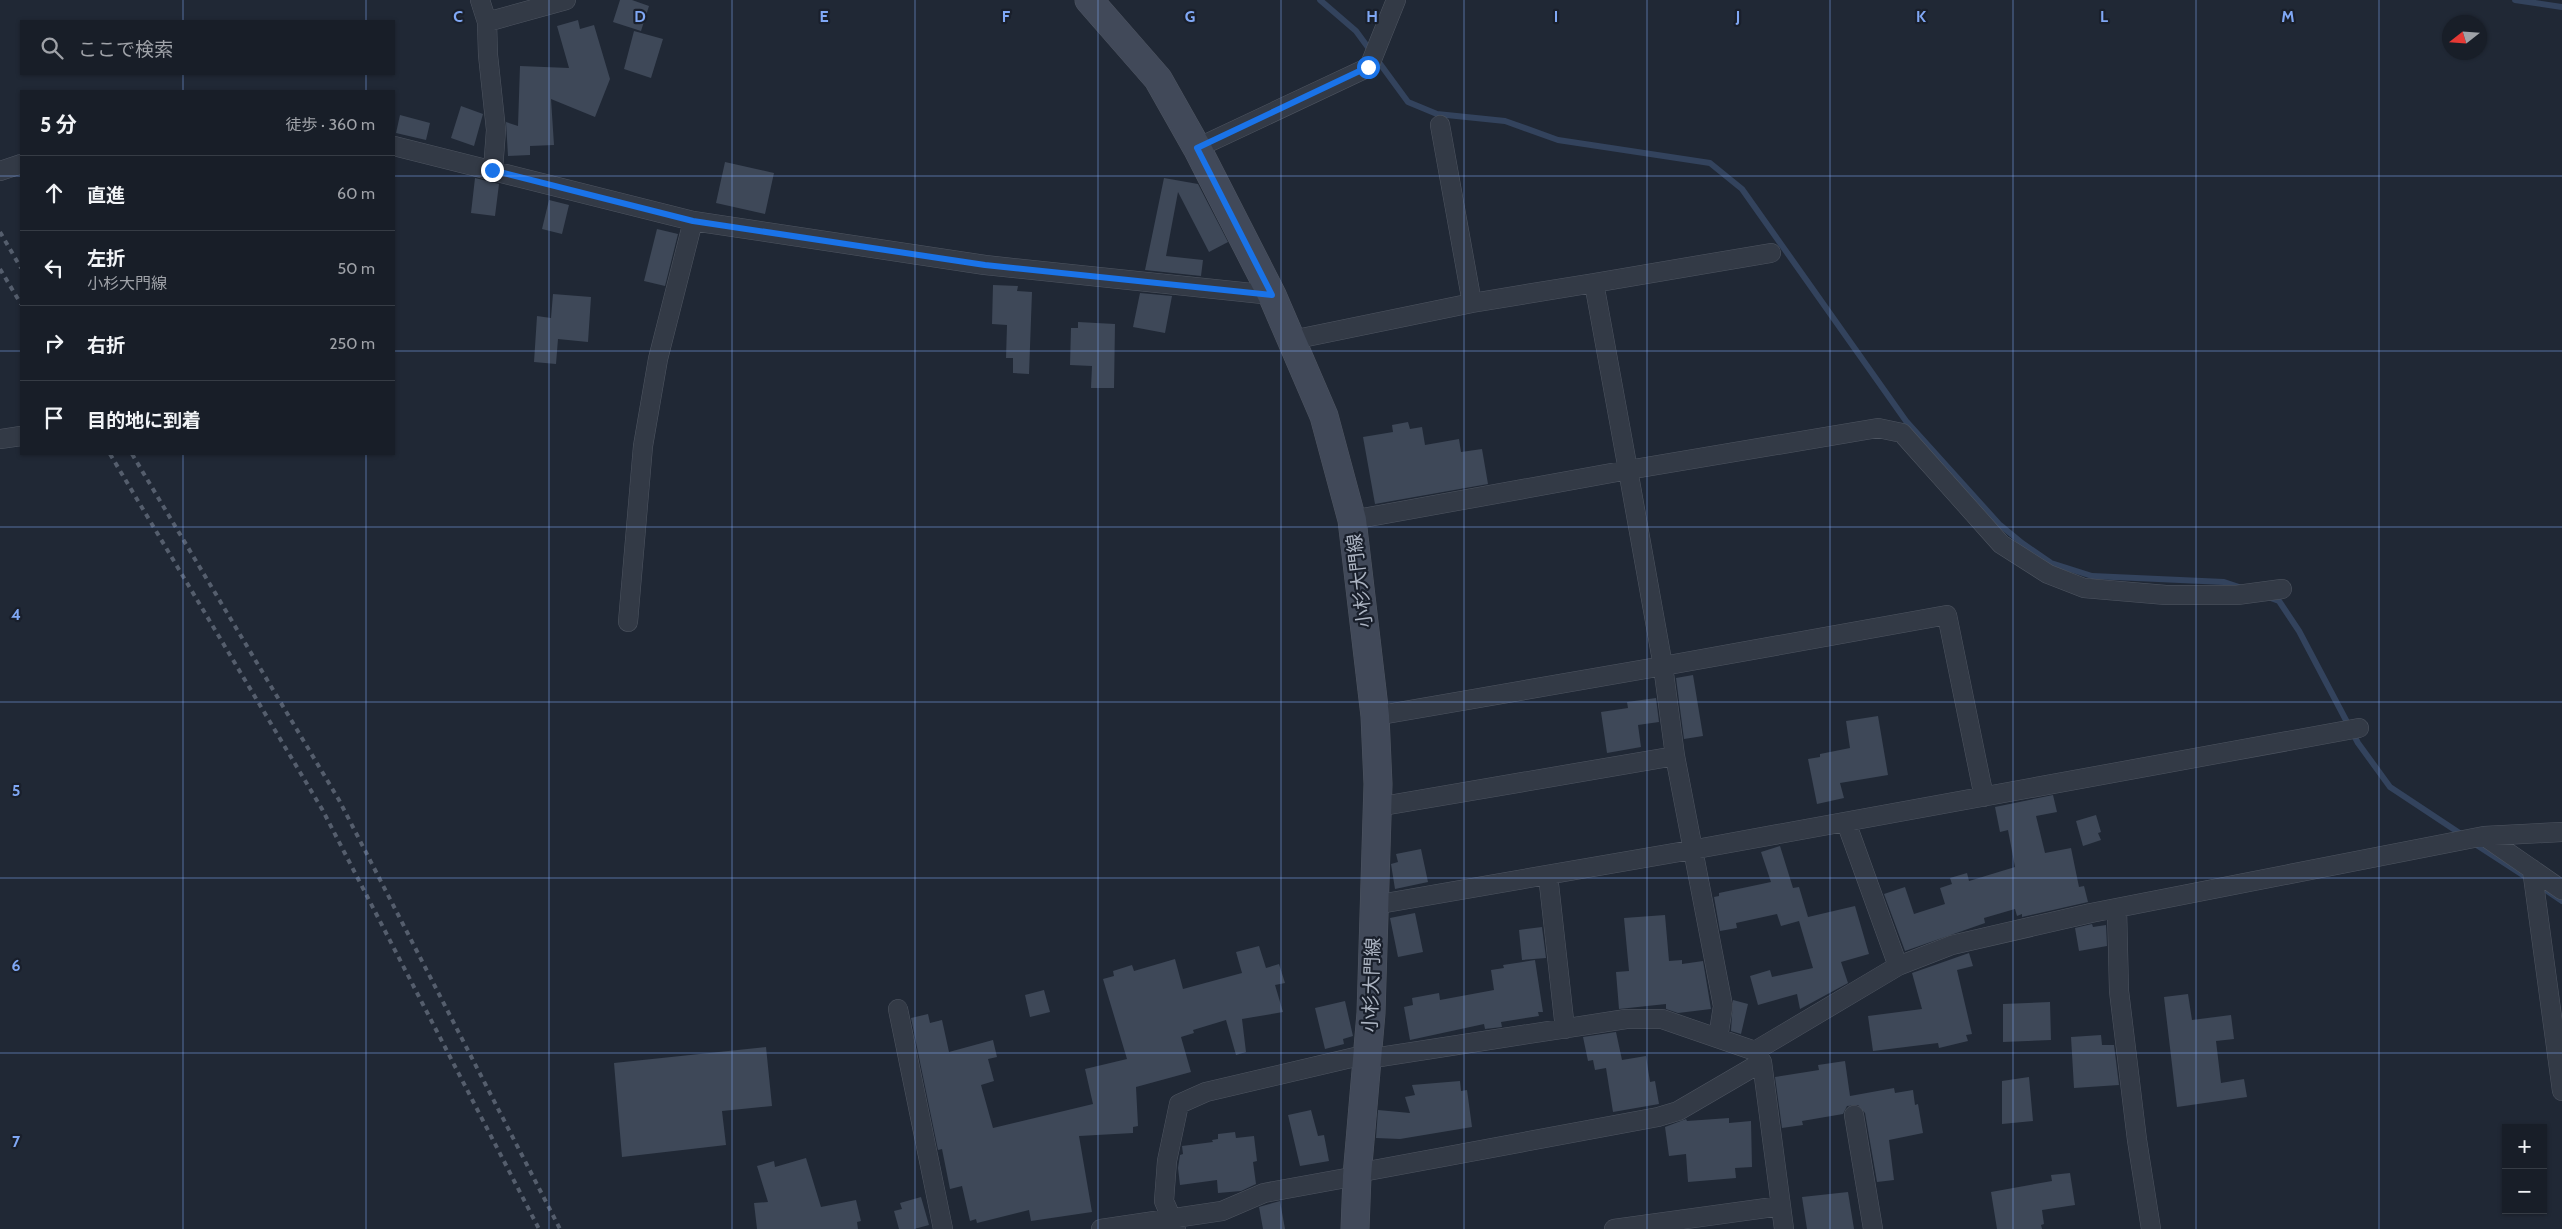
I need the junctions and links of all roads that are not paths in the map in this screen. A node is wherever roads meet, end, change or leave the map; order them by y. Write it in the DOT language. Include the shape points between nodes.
graph roads {
  1 [pos="480,0"];
  2 [pos="566,0"];
  3 [pos="1088,0"];
  4 [pos="1396,0"];
  5 [pos="487,22"];
  6 [pos="1440,126"];
  7 [pos="395,146"];
  8 [pos="1197,148"];
  9 [pos="20,164"];
  10 [pos="492,170"];
  11 [pos="0,171"];
  12 [pos="693,221"];
  13 [pos="1771,253"];
  14 [pos="1594,283"];
  15 [pos="1272,295"];
  16 [pos="1472,302"];
  17 [pos="1292,340"];
  18 [pos="20,436"];
  19 [pos="0,439"];
  20 [pos="1628,470"];
  21 [pos="1352,520"];
  22 [pos="2282,589"];
  23 [pos="628,622"];
  24 [pos="1663,666"];
  25 [pos="1375,716"];
  26 [pos="2359,728"];
  27 [pos="1675,756"];
  28 [pos="1984,797"];
  29 [pos="1377,807"];
  30 [pos="1846,822"];
  31 [pos="2562,832"];
  32 [pos="2484,836"];
  33 [pos="1691,850"];
  34 [pos="2532,869"];
  35 [pos="1548,874"];
  36 [pos="2562,890"];
  37 [pos="1374,904"];
  38 [pos="2117,908"];
  39 [pos="1898,966"];
  40 [pos="898,1009"];
  41 [pos="1565,1029"];
  42 [pos="1718,1038"];
  43 [pos="1368,1056"];
  44 [pos="1759,1056"];
  45 [pos="2562,1091"];
  46 [pos="1854,1115"];
  47 [pos="1357,1175"];
  48 [pos="1781,1206"];
  49 [pos="1173,1223"];
  50 [pos="943,1229"];
  51 [pos="1101,1229"];
  52 [pos="1355,1229"];
  53 [pos="1614,1229"];
  54 [pos="1784,1229"];
  55 [pos="1873,1229"];
  56 [pos="2151,1229"];
  1 -- 5 [label="street"];
  2 -- 5 [label="street"];
  3 -- 8 [label="main road, 小杉大門線" via="1158,79"];
  4 -- 8 [label="street" via="1368,67"];
  5 -- 10 [label="street" via="496,130"];
  6 -- 16 [label="street"];
  7 -- 10 [label="street"];
  8 -- 15 [label="main road, 小杉大門線"];
  9 -- 11 [label="street"];
  10 -- 12 [label="street"];
  12 -- 15 [label="street" via="985,265"];
  12 -- 23 [label="street" via="658,359 643,446"];
  13 -- 14 [label="street"];
  14 -- 16 [label="street"];
  14 -- 20 [label="street"];
  15 -- 17 [label="main road, 小杉大門線"];
  16 -- 17 [label="street"];
  17 -- 21 [label="main road, 小杉大門線" via="1324,416"];
  18 -- 19 [label="street"];
  20 -- 21 [label="street"];
  20 -- 22 [label="street" via="1878,428 1902,433 2001,544 2048,574 2084,588 2166,594 2237,595"];
  20 -- 24 [label="street"];
  21 -- 25 [label="main road, 小杉大門線"];
  24 -- 25 [label="street"];
  24 -- 27 [label="street"];
  24 -- 28 [label="street" via="1946,615"];
  25 -- 29 [label="main road, 小杉大門線"];
  26 -- 28 [label="street"];
  27 -- 29 [label="street"];
  27 -- 33 [label="street"];
  28 -- 30 [label="street"];
  29 -- 37 [label="main road, 小杉大門線"];
  30 -- 33 [label="street"];
  30 -- 39 [label="street"];
  31 -- 32 [label="street"];
  32 -- 34 [label="street"];
  32 -- 38 [label="street"];
  33 -- 35 [label="street"];
  33 -- 42 [label="street" via="1724,1006"];
  34 -- 36 [label="street"];
  34 -- 45 [label="street"];
  35 -- 37 [label="street"];
  35 -- 41 [label="street"];
  37 -- 43 [label="main road, 小杉大門線"];
  38 -- 39 [label="street" via="1952,945"];
  38 -- 56 [label="street" via="2119,991"];
  39 -- 44 [label="street"];
  40 -- 50 [label="street"];
  41 -- 42 [label="street" via="1626,1019 1662,1018"];
  41 -- 43 [label="street"];
  42 -- 44 [label="street"];
  43 -- 47 [label="main road, 小杉大門線"];
  43 -- 49 [label="street" via="1206,1092 1179,1104 1167,1161 1164,1201"];
  44 -- 47 [label="street" via="1678,1111 1658,1117"];
  44 -- 48 [label="street"];
  46 -- 55 [label="street"];
  47 -- 49 [label="street" via="1264,1193 1222,1211"];
  47 -- 52 [label="main road, 小杉大門線"];
  48 -- 53 [label="street"];
  48 -- 54 [label="street"];
  49 -- 51 [label="street"];
}
